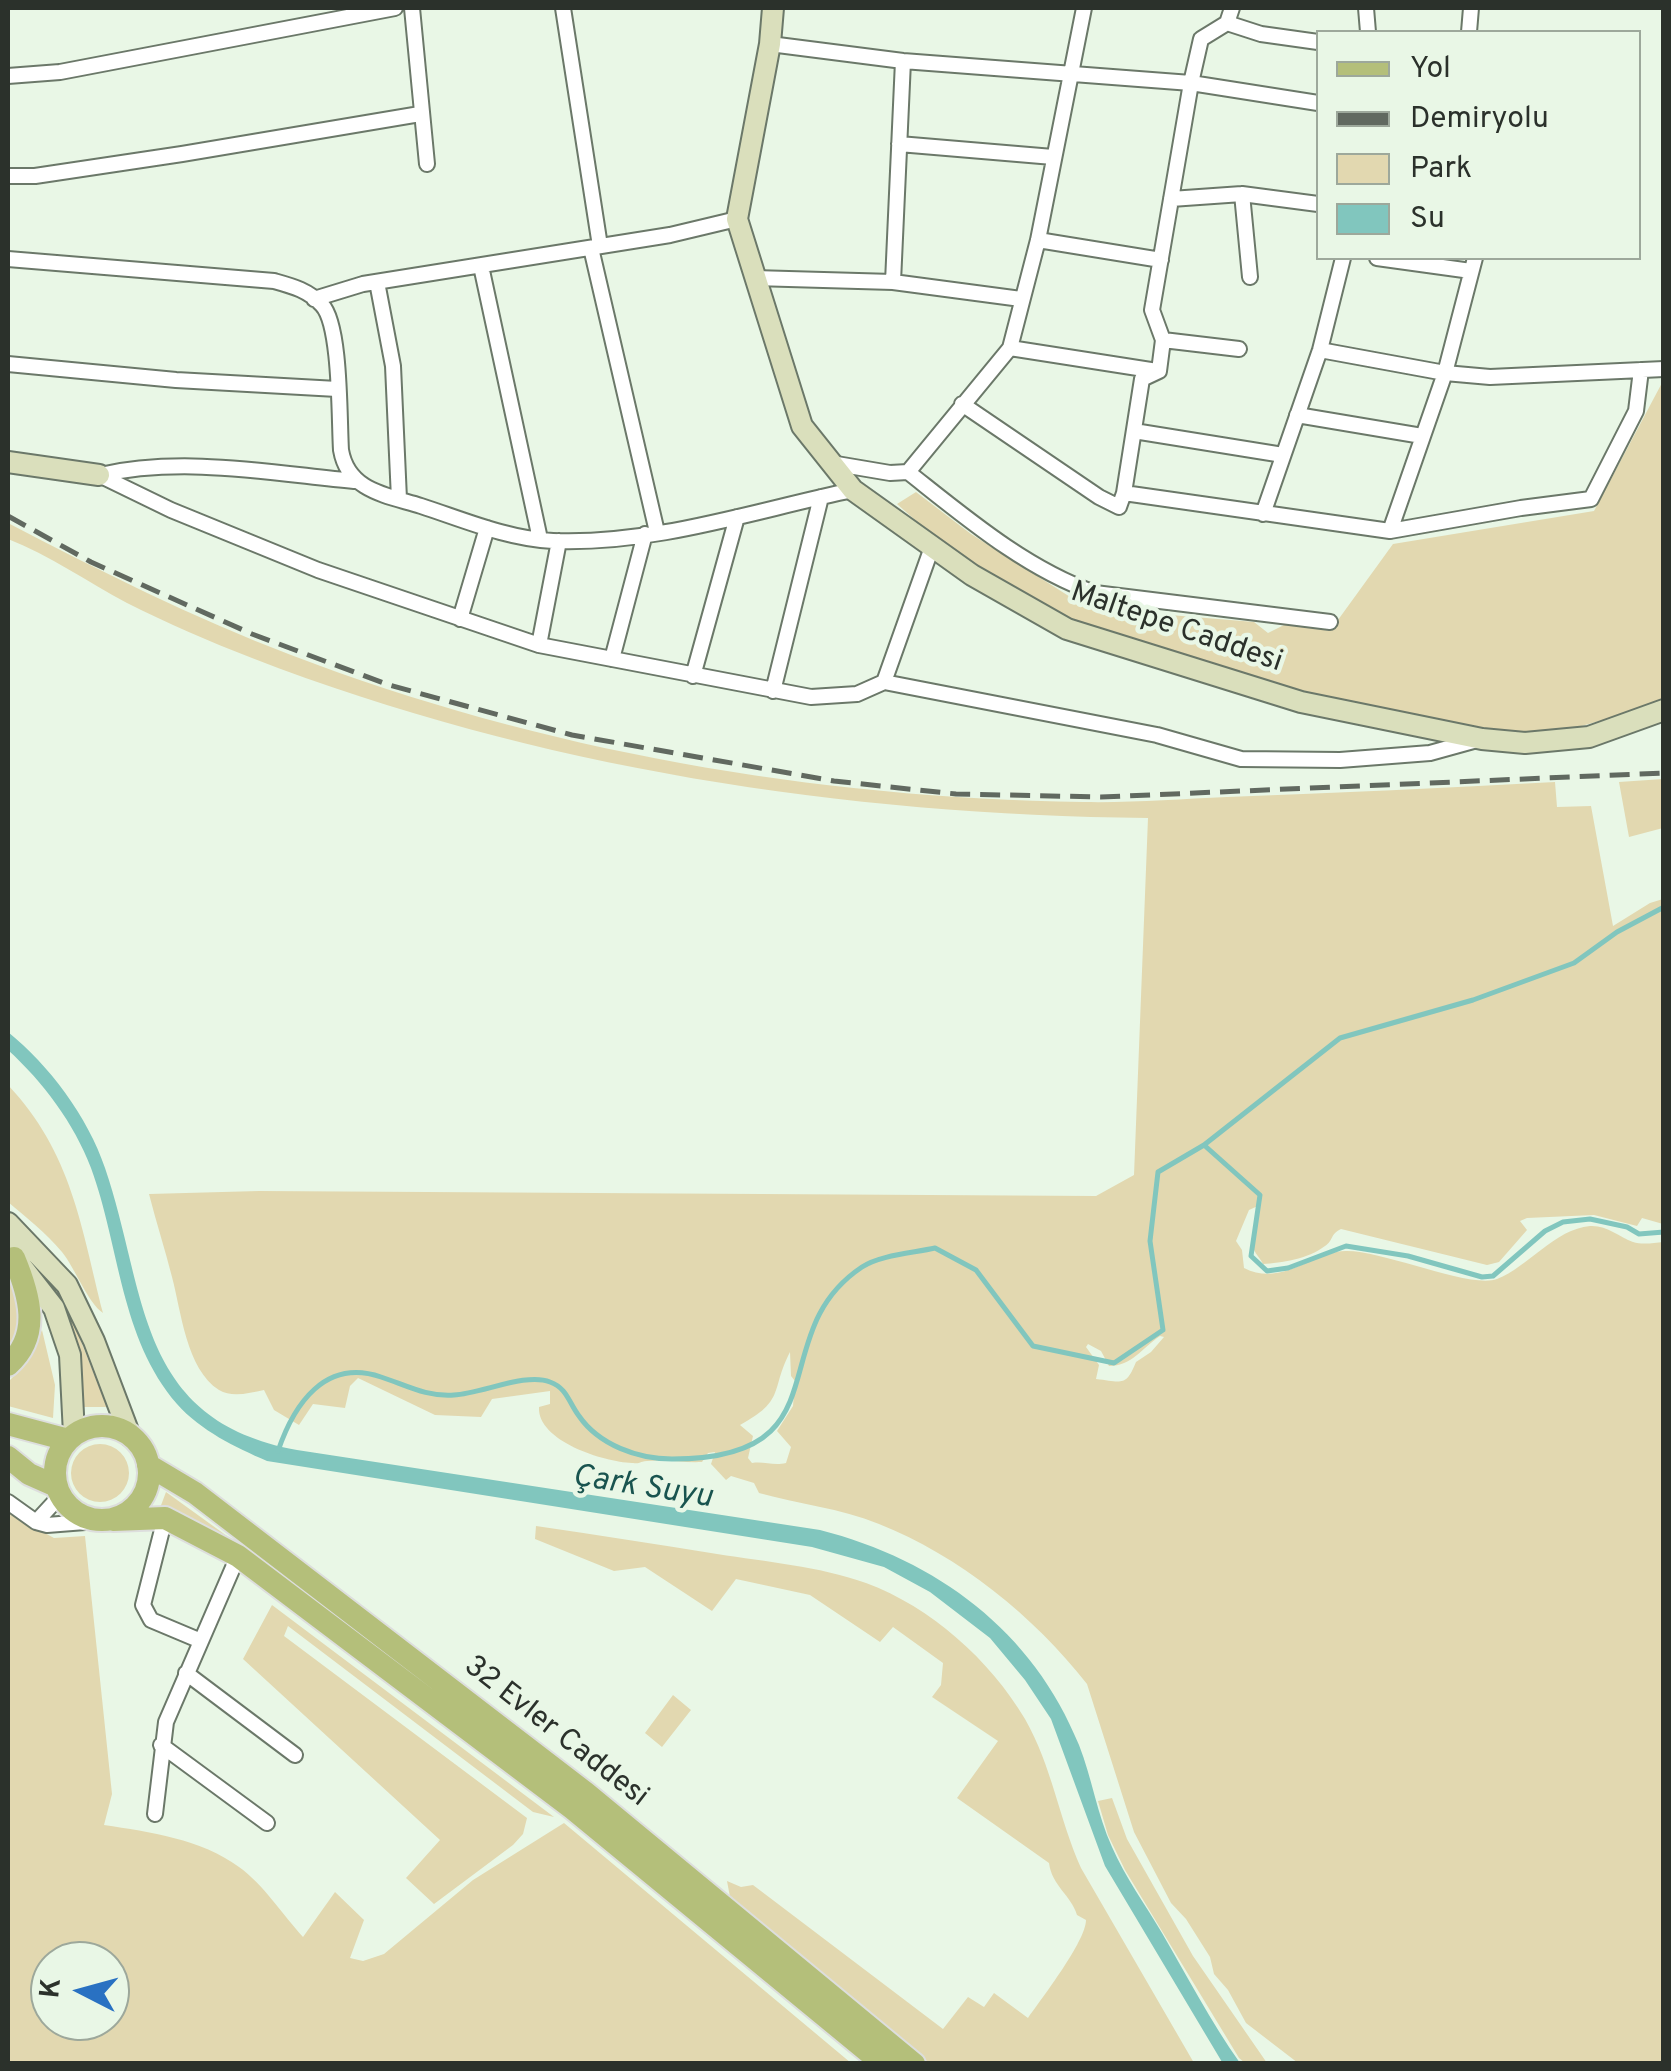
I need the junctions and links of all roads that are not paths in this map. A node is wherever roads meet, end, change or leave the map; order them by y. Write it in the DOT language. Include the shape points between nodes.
graph roads {
  1 [pos="395,8"];
  2 [pos="412,8"];
  3 [pos="563,8"];
  4 [pos="773,8"];
  5 [pos="1084,8"];
  6 [pos="1232,8"];
  7 [pos="1227,23"];
  8 [pos="1316,42"];
  9 [pos="770,44"];
  10 [pos="903,61"];
  11 [pos="1069,75"];
  12 [pos="8,76"];
  13 [pos="1191,83"];
  14 [pos="1316,103"];
  15 [pos="420,114"];
  16 [pos="899,144"];
  17 [pos="1053,158"];
  18 [pos="427,164"];
  19 [pos="8,176"];
  20 [pos="1242,194"];
  21 [pos="1170,199"];
  22 [pos="1316,204"];
  23 [pos="737,219"];
  24 [pos="1038,240"];
  25 [pos="595,247"];
  26 [pos="8,259"];
  27 [pos="1161,260"];
  28 [pos="1343,260"];
  29 [pos="1409,260"];
  30 [pos="1473,264"];
  31 [pos="481,266"];
  32 [pos="1250,277"];
  33 [pos="754,278"];
  34 [pos="377,282"];
  35 [pos="894,282"];
  36 [pos="314,299"];
  37 [pos="1022,299"];
  38 [pos="1163,340"];
  39 [pos="1010,348"];
  40 [pos="1240,349"];
  41 [pos="1320,350"];
  42 [pos="8,364"];
  43 [pos="1641,370"];
  44 [pos="1664,370"];
  45 [pos="1159,372"];
  46 [pos="1445,373"];
  47 [pos="337,390"];
  48 [pos="962,404"];
  49 [pos="1297,415"];
  50 [pos="1134,432"];
  51 [pos="1422,436"];
  52 [pos="1283,455"];
  53 [pos="8,462"];
  54 [pos="831,463"];
  55 [pos="908,472"];
  56 [pos="99,475"];
  57 [pos="354,482"];
  58 [pos="854,490"];
  59 [pos="1124,493"];
  60 [pos="821,497"];
  61 [pos="399,499"];
  62 [pos="1263,514"];
  63 [pos="737,517"];
  64 [pos="487,528"];
  65 [pos="1390,531"];
  66 [pos="651,533"];
  67 [pos="540,539"];
  68 [pos="560,541"];
  69 [pos="932,546"];
  70 [pos="460,619"];
  71 [pos="1330,622"];
  72 [pos="540,644"];
  73 [pos="612,658"];
  74 [pos="693,676"];
  75 [pos="884,682"];
  76 [pos="773,691"];
  77 [pos="1664,710"];
  78 [pos="1482,739"];
  79 [pos="8,1223"];
  80 [pos="11,1253"];
  81 [pos="8,1365"];
  82 [pos="8,1424"];
  83 [pos="130,1436"];
  84 [pos="71,1437"];
  85 [pos="8,1457"];
  86 [pos="148,1465"];
  87 [pos="58,1491"];
  88 [pos="8,1502"];
  89 [pos="165,1518"];
  90 [pos="106,1520"];
  91 [pos="36,1522"];
  92 [pos="238,1556"];
  93 [pos="200,1641"];
  94 [pos="186,1673"];
  95 [pos="160,1745"];
  96 [pos="295,1755"];
  97 [pos="154,1814"];
  98 [pos="267,1823"];
  99 [pos="883,2064"];
  100 [pos="914,2064"];
  1 -- 12 [label="street" via="60,72"];
  2 -- 15 [label="street"];
  3 -- 25 [label="street"];
  4 -- 9 [label="street, Maltepe Caddesi"];
  5 -- 11 [label="street"];
  6 -- 7 [label="street"];
  7 -- 8 [label="street"];
  7 -- 13 [label="street" via="1201,38"];
  9 -- 10 [label="street"];
  9 -- 23 [label="street, Maltepe Caddesi"];
  10 -- 11 [label="street"];
  10 -- 16 [label="street"];
  11 -- 13 [label="street"];
  11 -- 17 [label="street"];
  13 -- 14 [label="street"];
  13 -- 21 [label="street"];
  15 -- 18 [label="street"];
  15 -- 19 [label="street"];
  16 -- 17 [label="street"];
  16 -- 35 [label="street"];
  17 -- 24 [label="street"];
  20 -- 21 [label="street"];
  20 -- 22 [label="street"];
  20 -- 32 [label="street"];
  21 -- 27 [label="street"];
  23 -- 25 [label="street"];
  23 -- 33 [label="street, Maltepe Caddesi"];
  24 -- 27 [label="street"];
  24 -- 37 [label="street"];
  25 -- 31 [label="street"];
  25 -- 66 [label="street"];
  26 -- 36 [label="street" via="274,281"];
  27 -- 38 [label="street" via="1152,310"];
  28 -- 41 [label="street"];
  29 -- 30 [label="street"];
  30 -- 46 [label="street"];
  31 -- 34 [label="street"];
  31 -- 67 [label="street"];
  33 -- 35 [label="street"];
  33 -- 54 [label="street, Maltepe Caddesi" via="802,426"];
  34 -- 36 [label="street"];
  34 -- 61 [label="street" via="393,366"];
  35 -- 37 [label="street"];
  36 -- 47 [label="street" via="334,327"];
  37 -- 39 [label="street"];
  38 -- 40 [label="street"];
  38 -- 45 [label="street"];
  39 -- 45 [label="street"];
  39 -- 48 [label="street"];
  41 -- 46 [label="street"];
  41 -- 49 [label="street"];
  42 -- 47 [label="street"];
  43 -- 44 [label="street"];
  43 -- 46 [label="street"];
  43 -- 65 [label="street" via="1636,412 1590,499"];
  45 -- 50 [label="street" via="1142,379"];
  46 -- 51 [label="street"];
  47 -- 57 [label="street" via="344,465"];
  48 -- 55 [label="street"];
  48 -- 59 [label="street" via="1098,497 1119,507"];
  49 -- 51 [label="street"];
  49 -- 52 [label="street"];
  50 -- 52 [label="street"];
  50 -- 59 [label="street"];
  51 -- 65 [label="street"];
  52 -- 62 [label="street"];
  53 -- 56 [label="street"];
  54 -- 55 [label="street"];
  54 -- 58 [label="street, Maltepe Caddesi"];
  55 -- 71 [label="street" via="1063,582 1095,593"];
  56 -- 57 [label="street" via="198,466"];
  56 -- 70 [label="street" via="318,570"];
  57 -- 61 [label="street"];
  58 -- 60 [label="street"];
  58 -- 69 [label="street, Maltepe Caddesi"];
  59 -- 62 [label="street"];
  60 -- 63 [label="street"];
  60 -- 76 [label="street"];
  61 -- 64 [label="street"];
  62 -- 65 [label="street"];
  63 -- 66 [label="street"];
  63 -- 74 [label="street"];
  64 -- 67 [label="street"];
  64 -- 70 [label="street"];
  66 -- 68 [label="street"];
  66 -- 73 [label="street"];
  67 -- 68 [label="street"];
  68 -- 72 [label="street"];
  69 -- 75 [label="street"];
  69 -- 78 [label="street, Maltepe Caddesi" via="1067,629 1301,702"];
  70 -- 72 [label="street"];
  72 -- 73 [label="street"];
  73 -- 74 [label="street"];
  74 -- 76 [label="street"];
  75 -- 76 [label="street" via="857,694"];
  75 -- 78 [label="street" via="1156,735 1241,759 1340,760"];
  77 -- 78 [label="street, Maltepe Caddesi" via="1589,737"];
  79 -- 83 [label="street" via="66,1286"];
  80 -- 81 [label="main road" via="31,1309 27,1338"];
  80 -- 84 [label="street" via="54,1308 70,1354"];
  82 -- 84 [label="main road"];
  83 -- 84 [label="main road" via="103,1426"];
  83 -- 86 [label="main road"];
  84 -- 87 [label="main road" via="54,1470"];
  85 -- 87 [label="main road"];
  86 -- 90 [label="main road" via="137,1505"];
  86 -- 100 [label="main road, 32 Evler Caddesi" via="586,1793"];
  87 -- 90 [label="main road" via="82,1517"];
  87 -- 91 [label="street"];
  88 -- 91 [label="street"];
  89 -- 90 [label="main road, 32 Evler Caddesi"];
  89 -- 92 [label="main road, 32 Evler Caddesi"];
  89 -- 93 [label="street" via="143,1605 152,1620"];
  90 -- 91 [label="street"];
  92 -- 93 [label="street"];
  92 -- 99 [label="main road, 32 Evler Caddesi" via="573,1808"];
  93 -- 94 [label="street"];
  94 -- 95 [label="street"];
  94 -- 96 [label="street"];
  95 -- 97 [label="street"];
  95 -- 98 [label="street"];
}
